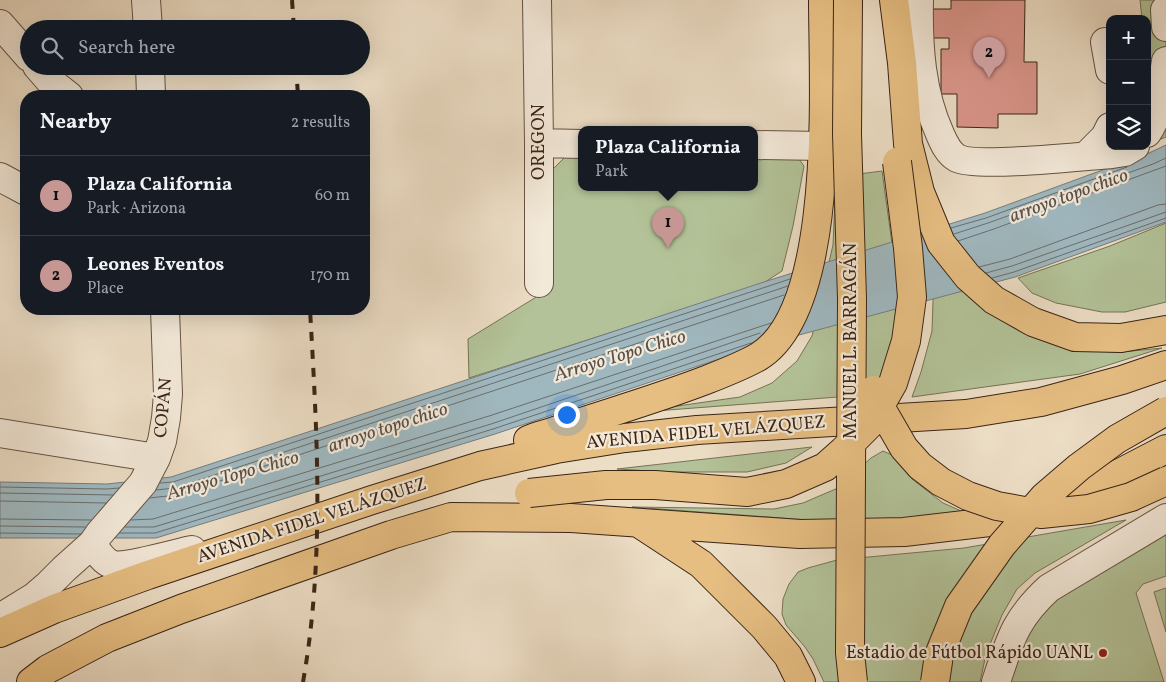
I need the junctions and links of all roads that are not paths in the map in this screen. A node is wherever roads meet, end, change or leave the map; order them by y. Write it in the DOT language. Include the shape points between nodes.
graph roads {
  1 [pos="146,0"];
  2 [pos="537,0"];
  3 [pos="823,0"];
  4 [pos="848,0"];
  5 [pos="893,0"];
  6 [pos="918,0"];
  7 [pos="147,20"];
  8 [pos="0,24"];
  9 [pos="918,40"];
  10 [pos="1105,42"];
  11 [pos="20,47"];
  12 [pos="1108,60"];
  13 [pos="1166,61"];
  14 [pos="902,63"];
  15 [pos="45,75"];
  16 [pos="150,75"];
  17 [pos="61,90"];
  18 [pos="151,90"];
  19 [pos="928,98"];
  20 [pos="1151,127"];
  21 [pos="1106,135"];
  22 [pos="539,143"];
  23 [pos="578,144"];
  24 [pos="758,145"];
  25 [pos="823,146"];
  26 [pos="1129,150"];
  27 [pos="1087,156"];
  28 [pos="0,177"];
  29 [pos="20,188"];
  30 [pos="539,283"];
  31 [pos="852,299"];
  32 [pos="165,315"];
  33 [pos="1166,330"];
  34 [pos="1166,365"];
  35 [pos="1166,411"];
  36 [pos="0,433"];
  37 [pos="1166,449"];
  38 [pos="156,458"];
  39 [pos="480,466"];
  40 [pos="1166,481"];
  41 [pos="451,517"];
  42 [pos="1166,518"];
  43 [pos="638,524"];
  44 [pos="270,534"];
  45 [pos="95,539"];
  46 [pos="0,618"];
  47 [pos="0,633"];
  48 [pos="31,682"];
  49 [pos="801,682"];
  50 [pos="853,682"];
  51 [pos="935,682"];
  52 [pos="996,682"];
  1 -- 7 [label="street"];
  2 -- 22 [label="street, OREGON"];
  3 -- 25 [label="highway"];
  4 -- 31 [label="highway, MANUEL L. BARRAGÁN, bridge" via="847,134"];
  5 -- 14 [label="highway"];
  5 -- 41 [label="highway, bridge" via="897,162 912,298 906,341 894,383 868,425 825,467 786,484 747,492 655,485 569,488 529,493"];
  6 -- 9 [label="street"];
  8 -- 11 [label="street"];
  9 -- 14 [label="street"];
  9 -- 19 [label="street"];
  10 -- 12 [label="street"];
  13 -- 20 [label="street"];
  14 -- 19 [label="street"];
  14 -- 33 [label="highway" via="908,144 920,192 941,243 968,277 994,300 1032,322 1075,336 1121,338"];
  15 -- 17 [label="street"];
  16 -- 18 [label="street"];
  19 -- 27 [label="street" via="946,147 963,161"];
  21 -- 27 [label="street"];
  22 -- 23 [label="street"];
  22 -- 30 [label="street, OREGON"];
  24 -- 25 [label="street"];
  25 -- 39 [label="highway" via="821,198 809,269 795,309 784,331 770,348 732,370 686,388 530,438"];
  26 -- 27 [label="street"];
  28 -- 29 [label="street"];
  31 -- 40 [label="highway, bridge" via="878,403 904,448 941,482 997,506 1042,514 1089,509 1131,497"];
  31 -- 50 [label="highway, MANUEL L. BARRAGÁN, bridge" via="849,574"];
  32 -- 38 [label="street, COPÁN" via="168,394 162,441"];
  34 -- 39 [label="highway, AVENIDA FIDEL VELÁZQUEZ" via="1042,402 976,412 697,430 556,449"];
  35 -- 51 [label="highway, bridge" via="1079,467 1044,497 1002,545 959,606 939,655"];
  36 -- 38 [label="street"];
  37 -- 43 [label="highway" via="1068,500 998,521 904,532 800,534"];
  38 -- 45 [label="street, COPÁN" via="143,483"];
  39 -- 44 [label="highway, AVENIDA FIDEL VELÁZQUEZ"];
  41 -- 43 [label="highway" via="571,518"];
  41 -- 48 [label="highway" via="391,535 107,638 48,669"];
  42 -- 52 [label="street" via="1049,588 1038,598 1015,628"];
  43 -- 49 [label="highway" via="700,564 764,627 788,656"];
  44 -- 45 [label="street" via="121,565 109,563"];
  44 -- 47 [label="highway, AVENIDA FIDEL VELÁZQUEZ" via="54,608"];
  45 -- 46 [label="street, COPÁN" via="34,597"];
}
